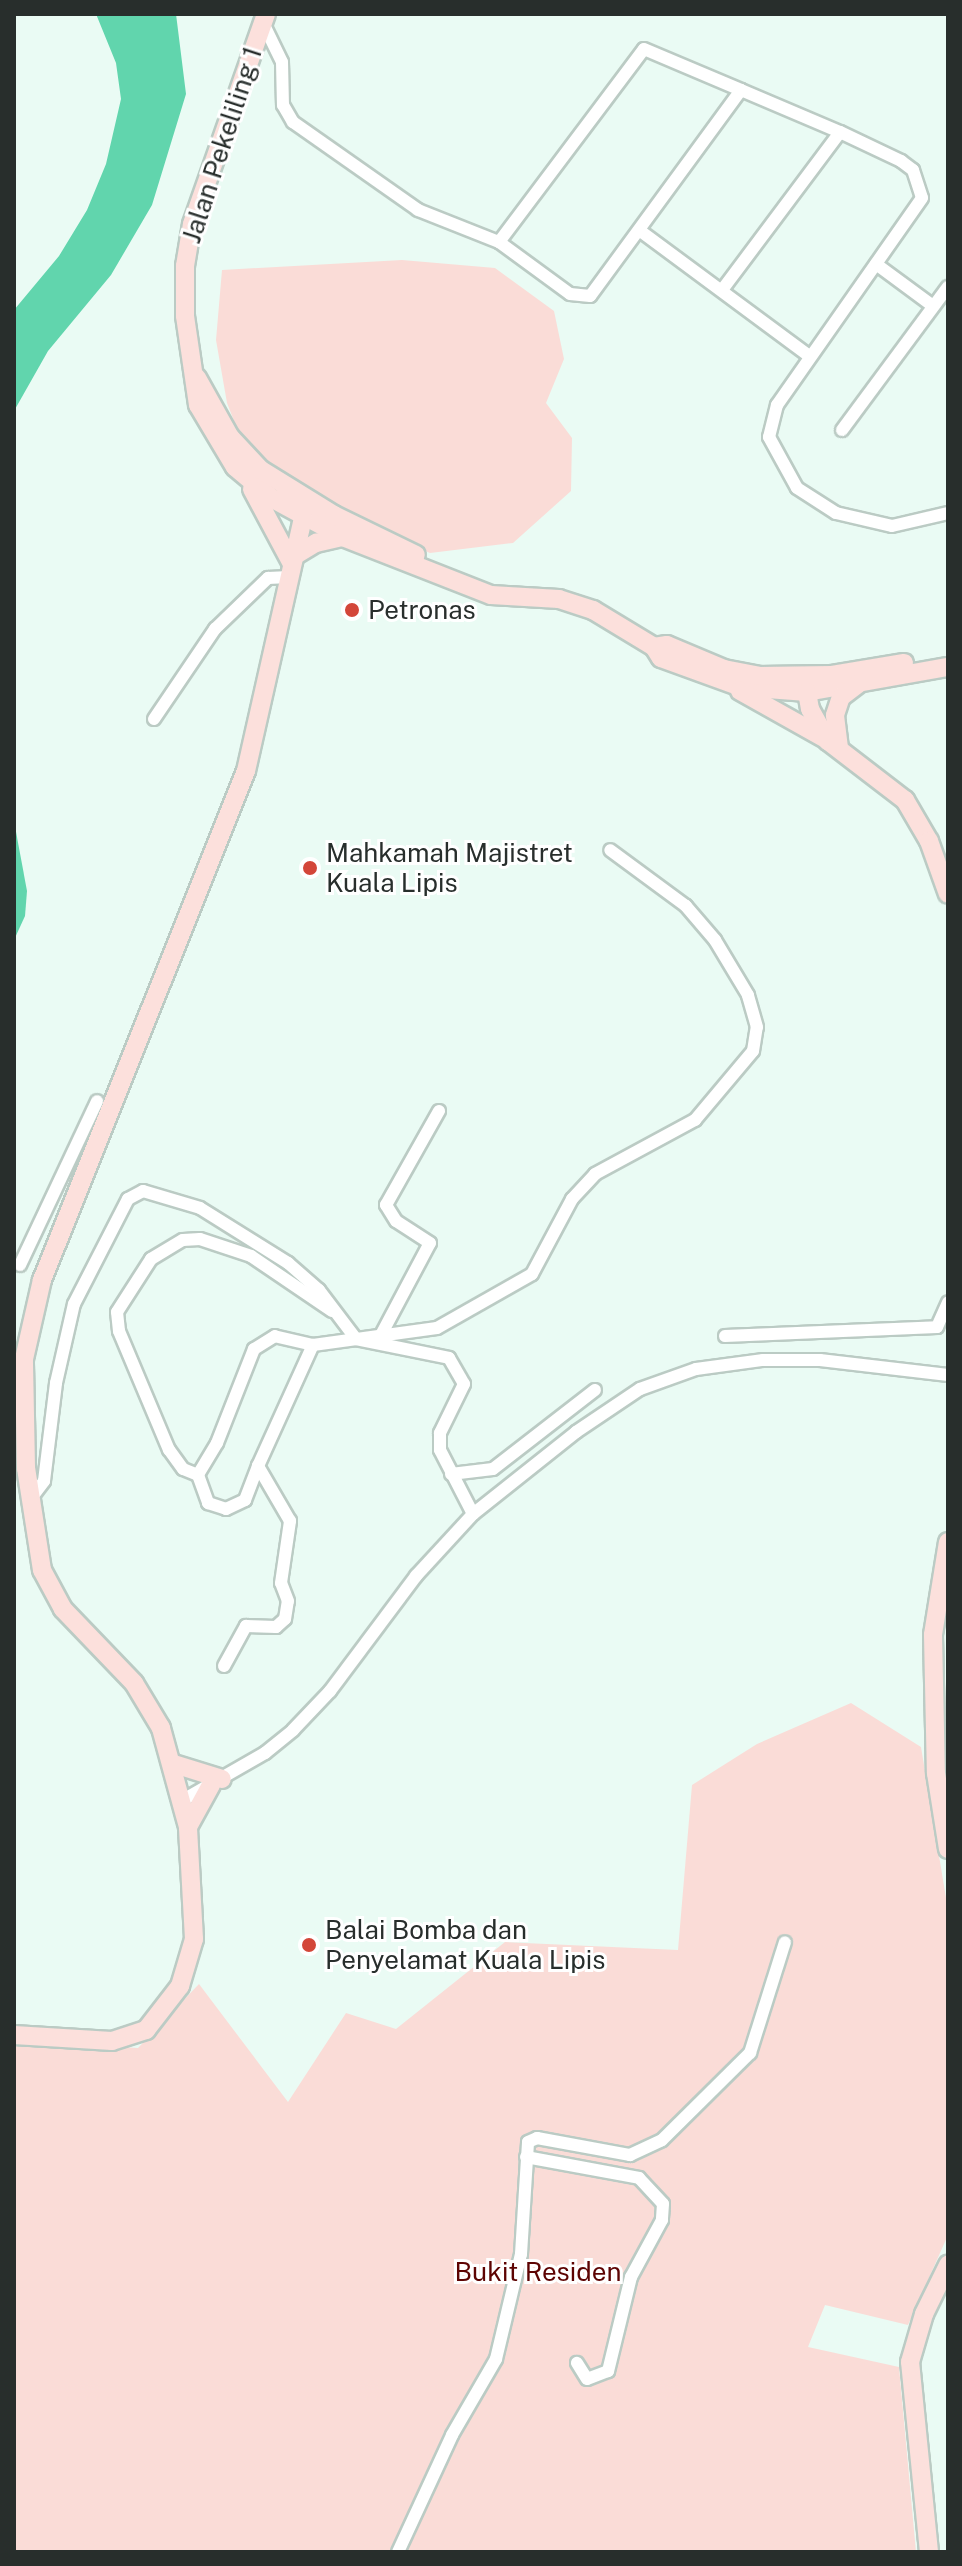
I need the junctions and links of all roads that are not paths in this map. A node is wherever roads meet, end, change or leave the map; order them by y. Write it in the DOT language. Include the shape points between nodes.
graph roads {
  1 [pos="265,18"];
  2 [pos="741,90"];
  3 [pos="840,132"];
  4 [pos="639,230"];
  5 [pos="499,242"];
  6 [pos="876,264"];
  7 [pos="948,287"];
  8 [pos="722,290"];
  9 [pos="933,306"];
  10 [pos="809,356"];
  11 [pos="193,373"];
  12 [pos="842,430"];
  13 [pos="235,467"];
  14 [pos="285,487"];
  15 [pos="948,513"];
  16 [pos="334,515"];
  17 [pos="303,518"];
  18 [pos="343,537"];
  19 [pos="291,566"];
  20 [pos="501,594"];
  21 [pos="654,647"];
  22 [pos="948,655"];
  23 [pos="948,667"];
  24 [pos="832,675"];
  25 [pos="787,677"];
  26 [pos="724,682"];
  27 [pos="858,684"];
  28 [pos="807,692"];
  29 [pos="154,719"];
  30 [pos="834,744"];
  31 [pos="610,850"];
  32 [pos="948,894"];
  33 [pos="97,1101"];
  34 [pos="439,1111"];
  35 [pos="17,1263"];
  36 [pos="42,1280"];
  37 [pos="948,1302"];
  38 [pos="337,1315"];
  39 [pos="381,1335"];
  40 [pos="725,1336"];
  41 [pos="356,1339"];
  42 [pos="313,1345"];
  43 [pos="948,1375"];
  44 [pos="595,1390"];
  45 [pos="258,1466"];
  46 [pos="451,1474"];
  47 [pos="198,1475"];
  48 [pos="29,1501"];
  49 [pos="473,1514"];
  50 [pos="948,1542"];
  51 [pos="224,1666"];
  52 [pos="174,1764"];
  53 [pos="217,1782"];
  54 [pos="183,1800"];
  55 [pos="188,1827"];
  56 [pos="948,1849"];
  57 [pos="785,1942"];
  58 [pos="14,2035"];
  59 [pos="526,2157"];
  60 [pos="948,2265"];
  61 [pos="577,2363"];
  62 [pos="398,2552"];
  63 [pos="929,2552"];
  1 -- 5 [label="street" via="282,62 283,105 293,122 418,210"];
  1 -- 11 [label="main road, Jalan Pekeliling 1" via="187,246 184,290"];
  2 -- 3 [label="street"];
  2 -- 4 [label="street"];
  2 -- 5 [label="street" via="644,49"];
  3 -- 6 [label="street" via="901,161 922,188 922,198"];
  3 -- 8 [label="street"];
  4 -- 5 [label="street" via="584,297 570,294"];
  4 -- 8 [label="street"];
  6 -- 9 [label="street"];
  6 -- 10 [label="street"];
  7 -- 9 [label="street"];
  8 -- 10 [label="street"];
  9 -- 12 [label="street"];
  10 -- 15 [label="street" via="769,427 776,455 797,488 816,503 864,523 919,523"];
  11 -- 13 [label="main road, Jalan Pekeliling 1" via="198,405"];
  11 -- 14 [label="main road" via="244,455"];
  13 -- 17 [label="main road"];
  13 -- 19 [label="main road, Jalan Pekeliling 1" via="267,511"];
  14 -- 16 [label="main road"];
  14 -- 17 [label="main road"];
  16 -- 17 [label="main road"];
  16 -- 20 [label="main road" via="496,586"];
  17 -- 18 [label="main road"];
  17 -- 19 [label="main road"];
  18 -- 19 [label="main road" via="316,543"];
  18 -- 20 [label="main road" via="429,573"];
  19 -- 29 [label="street" via="268,578 215,629"];
  19 -- 36 [label="main road" via="246,771"];
  20 -- 21 [label="main road" via="559,599 593,610"];
  21 -- 25 [label="main road" via="667,645 724,669"];
  21 -- 26 [label="main road" via="661,658"];
  22 -- 24 [label="main road"];
  23 -- 27 [label="main road"];
  24 -- 25 [label="main road"];
  24 -- 28 [label="main road"];
  25 -- 28 [label="main road"];
  26 -- 28 [label="main road"];
  26 -- 30 [label="main road"];
  27 -- 28 [label="main road"];
  27 -- 30 [label="main road" via="838,704"];
  28 -- 30 [label="main road" via="810,709"];
  30 -- 32 [label="main road" via="905,800 929,841"];
  31 -- 39 [label="street" via="686,906 715,940 748,995 757,1027 753,1051 695,1120 595,1174 572,1199 532,1274 437,1328"];
  33 -- 35 [label="street"];
  34 -- 39 [label="street" via="386,1205 396,1221 430,1243 402,1305"];
  35 -- 36 [label="street"];
  36 -- 48 [label="main road" via="24,1359"];
  37 -- 40 [label="street" via="937,1327"];
  38 -- 41 [label="street"];
  38 -- 47 [label="street" via="251,1256 219,1242 183,1240 135,1277 119,1304 119,1331 169,1450 183,1469"];
  38 -- 48 [label="street" via="319,1290 288,1263 200,1208 155,1192 134,1194 74,1304 56,1383 44,1481"];
  39 -- 41 [label="street"];
  41 -- 42 [label="street"];
  41 -- 46 [label="street" via="389,1349 440,1354 459,1370 464,1384 440,1433 440,1450"];
  42 -- 45 [label="street"];
  42 -- 47 [label="street" via="275,1336 258,1345"];
  43 -- 49 [label="street" via="820,1360 726,1363 683,1372 612,1405"];
  44 -- 46 [label="street" via="493,1469"];
  45 -- 47 [label="street" via="245,1500 226,1509 208,1503"];
  45 -- 51 [label="street" via="290,1521 281,1583 288,1601 280,1626 251,1624 240,1631"];
  46 -- 49 [label="street"];
  48 -- 52 [label="main road" via="52,1594 145,1698"];
  49 -- 53 [label="street" via="416,1576 315,1708 265,1753"];
  50 -- 56 [label="main road" via="933,1635 936,1773"];
  52 -- 53 [label="main road"];
  52 -- 54 [label="main road"];
  53 -- 54 [label="street"];
  53 -- 55 [label="main road"];
  54 -- 55 [label="main road"];
  55 -- 58 [label="main road" via="194,1939 180,1986 157,2021 112,2041"];
  57 -- 59 [label="street" via="750,2053 662,2140 630,2155 533,2138"];
  59 -- 61 [label="street" via="639,2178 663,2204 662,2220 631,2277 608,2371 587,2379"];
  59 -- 62 [label="street" via="521,2254 496,2359 452,2435"];
  60 -- 63 [label="main road" via="924,2314 910,2362"];
}
